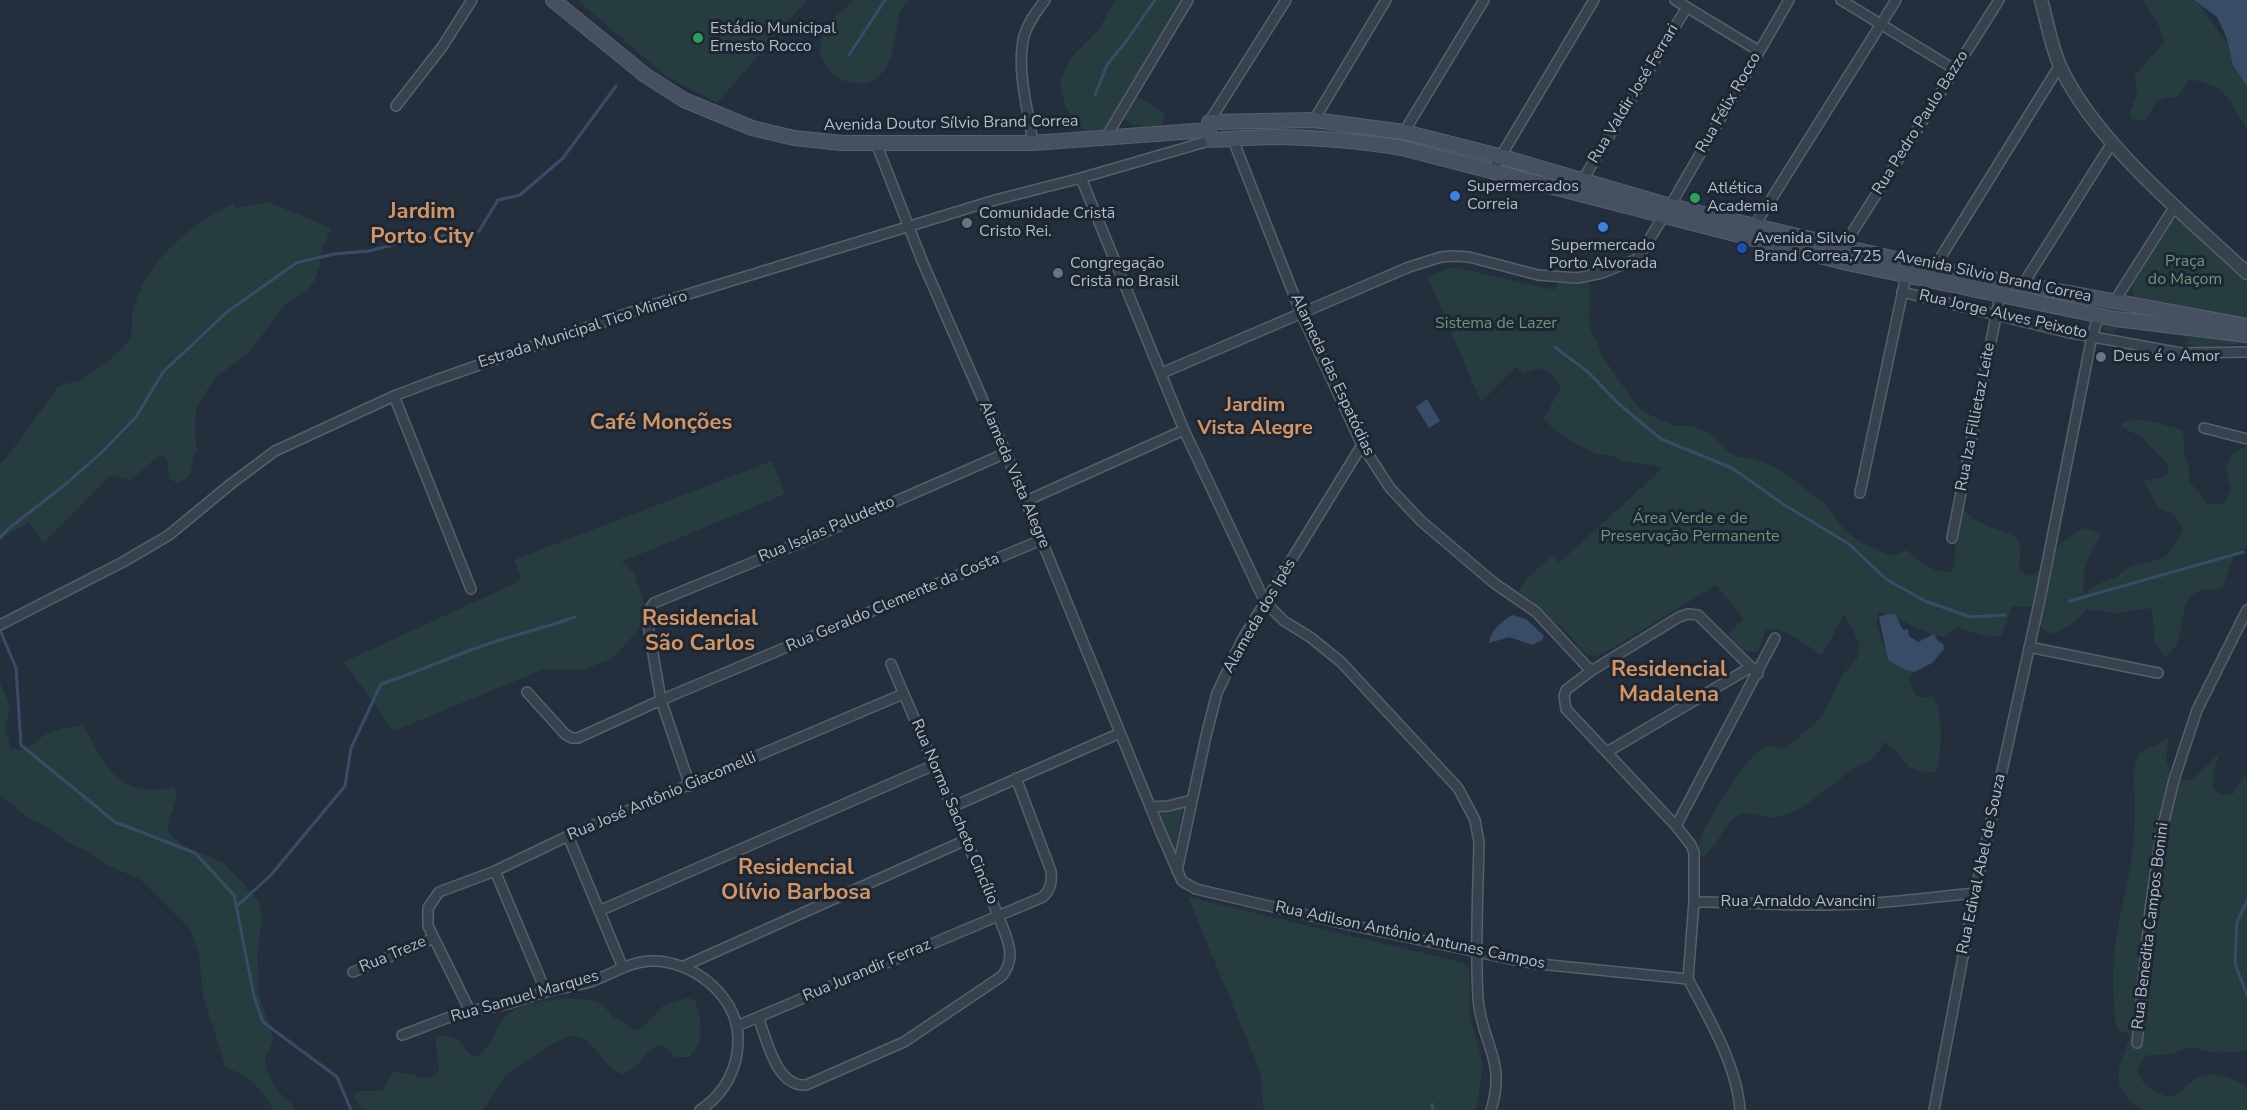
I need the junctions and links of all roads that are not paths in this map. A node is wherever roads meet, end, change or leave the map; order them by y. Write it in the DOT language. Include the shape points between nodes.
graph roads {
  1 [pos="472,0"];
  2 [pos="553,0"];
  3 [pos="1045,0"];
  4 [pos="1188,0"];
  5 [pos="1286,0"];
  6 [pos="1386,0"];
  7 [pos="1484,0"];
  8 [pos="1594,0"];
  9 [pos="1675,0"];
  10 [pos="1789,0"];
  11 [pos="1841,0"];
  12 [pos="1896,0"];
  13 [pos="1999,0"];
  14 [pos="2041,0"];
  15 [pos="1687,7"];
  16 [pos="1880,24"];
  17 [pos="1759,51"];
  18 [pos="2060,65"];
  19 [pos="1954,69"];
  20 [pos="396,106"];
  21 [pos="1314,120"];
  22 [pos="1210,130"];
  23 [pos="1404,132"];
  24 [pos="1106,137"];
  25 [pos="1233,140"];
  26 [pos="876,143"];
  27 [pos="1033,143"];
  28 [pos="2112,143"];
  29 [pos="1499,156"];
  30 [pos="1492,171"];
  31 [pos="1081,178"];
  32 [pos="1582,181"];
  33 [pos="2175,206"];
  34 [pos="1667,212"];
  35 [pos="1755,225"];
  36 [pos="909,227"];
  37 [pos="1843,247"];
  38 [pos="1934,268"];
  39 [pos="2247,273"];
  40 [pos="1906,276"];
  41 [pos="2022,286"];
  42 [pos="1902,292"];
  43 [pos="2000,296"];
  44 [pos="2114,302"];
  45 [pos="1301,313"];
  46 [pos="1997,315"];
  47 [pos="2099,315"];
  48 [pos="2247,326"];
  49 [pos="2247,335"];
  50 [pos="2092,336"];
  51 [pos="2247,352"];
  52 [pos="1162,372"];
  53 [pos="394,396"];
  54 [pos="2204,428"];
  55 [pos="1184,430"];
  56 [pos="2247,439"];
  57 [pos="1362,445"];
  58 [pos="1006,453"];
  59 [pos="1860,493"];
  60 [pos="1026,501"];
  61 [pos="1952,538"];
  62 [pos="1041,540"];
  63 [pos="471,589"];
  64 [pos="1265,602"];
  65 [pos="2247,610"];
  66 [pos="1,624"];
  67 [pos="1775,638"];
  68 [pos="2029,647"];
  69 [pos="891,664"];
  70 [pos="1754,670"];
  71 [pos="1591,671"];
  72 [pos="2158,674"];
  73 [pos="527,692"];
  74 [pos="903,694"];
  75 [pos="661,700"];
  76 [pos="1120,733"];
  77 [pos="1606,752"];
  78 [pos="934,765"];
  79 [pos="1016,778"];
  80 [pos="690,786"];
  81 [pos="1192,800"];
  82 [pos="951,807"];
  83 [pos="1150,807"];
  84 [pos="1676,826"];
  85 [pos="568,836"];
  86 [pos="966,840"];
  87 [pos="495,871"];
  88 [pos="1178,871"];
  89 [pos="1974,893"];
  90 [pos="1694,902"];
  91 [pos="599,911"];
  92 [pos="998,915"];
  93 [pos="434,938"];
  94 [pos="1478,953"];
  95 [pos="684,966"];
  96 [pos="622,968"];
  97 [pos="352,972"];
  98 [pos="1688,979"];
  99 [pos="546,992"];
  100 [pos="470,1011"];
  101 [pos="758,1017"];
  102 [pos="737,1026"];
  103 [pos="402,1035"];
  104 [pos="2137,1043"];
  105 [pos="700,1110"];
  106 [pos="1491,1110"];
  107 [pos="1740,1110"];
  108 [pos="1934,1110"];
  1 -- 20 [label="street" via="442,47"];
  2 -- 26 [label="main road, Avenida Doutor Sílvio Brand Correa" via="645,75 700,108 752,128 794,138"];
  3 -- 27 [label="street" via="1024,35 1022,56"];
  4 -- 24 [label="street"];
  5 -- 22 [label="street"];
  6 -- 21 [label="street"];
  7 -- 23 [label="street"];
  8 -- 29 [label="street"];
  9 -- 15 [label="street"];
  10 -- 17 [label="street, Rua Félix Rocco"];
  11 -- 16 [label="street"];
  12 -- 16 [label="street"];
  13 -- 19 [label="street, Rua Pedro Paulo Bazzo"];
  14 -- 18 [label="street"];
  15 -- 17 [label="street"];
  15 -- 32 [label="street, Rua Valdir José Ferrari"];
  16 -- 19 [label="street"];
  16 -- 35 [label="street"];
  17 -- 34 [label="street, Rua Félix Rocco"];
  18 -- 28 [label="street"];
  18 -- 38 [label="street"];
  19 -- 37 [label="street, Rua Pedro Paulo Bazzo"];
  21 -- 22 [label="main road, Avenida Silvio Brand Correa"];
  21 -- 23 [label="main road, Avenida Silvio Brand Correa"];
  22 -- 24 [label="main road, Avenida Doutor Sílvio Brand Correa"];
  22 -- 25 [label="main road, Avenida Silvio Brand Correa"];
  22 -- 31 [label="street, Estrada Municipal Tico Mineiro"];
  23 -- 29 [label="main road, Avenida Silvio Brand Correa"];
  24 -- 27 [label="main road, Avenida Doutor Sílvio Brand Correa"];
  25 -- 30 [label="main road, Avenida Silvio Brand Correa" via="1276,137 1376,143"];
  25 -- 45 [label="street, Alameda das Espatódias"];
  26 -- 27 [label="main road, Avenida Doutor Sílvio Brand Correa"];
  26 -- 36 [label="street, Alameda Vista Alegre"];
  28 -- 33 [label="street"];
  28 -- 41 [label="street"];
  29 -- 30 [label="street"];
  29 -- 32 [label="main road, Avenida Silvio Brand Correa"];
  30 -- 34 [label="main road, Avenida Silvio Brand Correa"];
  31 -- 36 [label="street, Estrada Municipal Tico Mineiro"];
  31 -- 52 [label="street"];
  32 -- 34 [label="main road, Avenida Silvio Brand Correa"];
  33 -- 39 [label="street"];
  33 -- 44 [label="street"];
  34 -- 35 [label="main road, Avenida Silvio Brand Correa"];
  34 -- 40 [label="main road, Avenida Silvio Brand Correa" via="1837,261"];
  34 -- 45 [label="street, Rua Félix Rocco" via="1637,259 1602,273 1560,278 1469,257 1441,257"];
  35 -- 37 [label="main road, Avenida Silvio Brand Correa"];
  36 -- 53 [label="street, Estrada Municipal Tico Mineiro" via="597,323"];
  36 -- 58 [label="street, Alameda Vista Alegre"];
  37 -- 38 [label="main road, Avenida Silvio Brand Correa"];
  38 -- 41 [label="main road, Avenida Silvio Brand Correa"];
  40 -- 42 [label="street"];
  40 -- 43 [label="main road, Avenida Silvio Brand Correa"];
  41 -- 44 [label="main road, Avenida Silvio Brand Correa"];
  42 -- 46 [label="street, Rua Jorge Alves Peixoto"];
  42 -- 59 [label="street"];
  43 -- 46 [label="street, Rua Iza Fillietaz Leite"];
  43 -- 47 [label="main road, Avenida Silvio Brand Correa"];
  44 -- 48 [label="main road, Avenida Silvio Brand Correa"];
  45 -- 52 [label="street, Rua Félix Rocco"];
  45 -- 57 [label="street, Alameda das Espatódias"];
  46 -- 50 [label="street, Rua Jorge Alves Peixoto"];
  46 -- 61 [label="street, Rua Iza Fillietaz Leite"];
  47 -- 49 [label="main road, Avenida Silvio Brand Correa"];
  47 -- 50 [label="street, Rua Edival Abel de Souza"];
  50 -- 51 [label="street, Rua Jorge Alves Peixoto" via="2181,353"];
  50 -- 68 [label="street, Rua Edival Abel de Souza"];
  52 -- 55 [label="street"];
  53 -- 63 [label="street"];
  53 -- 66 [label="street, Estrada Municipal Tico Mineiro" via="276,451 169,535"];
  54 -- 56 [label="street"];
  55 -- 60 [label="street"];
  55 -- 64 [label="street"];
  57 -- 64 [label="street, Alameda dos Ipês"];
  57 -- 71 [label="street, Alameda das Espatódias" via="1404,504 1494,583 1536,612"];
  58 -- 60 [label="street, Alameda Vista Alegre"];
  58 -- 75 [label="street, Rua Isaías Paludetto" via="807,540 659,599 646,619"];
  60 -- 62 [label="street, Alameda Vista Alegre"];
  62 -- 75 [label="street, Rua Geraldo Clemente da Costa"];
  62 -- 76 [label="street, Alameda Vista Alegre"];
  64 -- 81 [label="street, Alameda dos Ipês" via="1217,693"];
  64 -- 94 [label="street" via="1284,621 1341,662 1450,779 1467,803 1479,842"];
  65 -- 104 [label="street, Rua Benedita Campos Bonini" via="2197,710 2174,780 2161,834"];
  67 -- 70 [label="street"];
  68 -- 72 [label="street"];
  68 -- 89 [label="street, Rua Edival Abel de Souza"];
  69 -- 74 [label="street, Rua Norma Sacheto Cincílio"];
  70 -- 71 [label="street" via="1698,615 1688,614"];
  70 -- 77 [label="street"];
  70 -- 84 [label="street"];
  71 -- 77 [label="street" via="1566,690 1566,709"];
  73 -- 75 [label="street, Rua Geraldo Clemente da Costa" via="572,738"];
  74 -- 78 [label="street, Rua Norma Sacheto Cincílio"];
  74 -- 80 [label="street, Rua José Antônio Giacomelli"];
  75 -- 80 [label="street"];
  76 -- 79 [label="street"];
  76 -- 83 [label="street, Alameda Vista Alegre"];
  77 -- 84 [label="street"];
  78 -- 82 [label="street, Rua Norma Sacheto Cincílio"];
  78 -- 91 [label="street"];
  79 -- 82 [label="street"];
  79 -- 92 [label="street, Rua Jurandir Ferraz" via="1052,882 1043,897"];
  80 -- 85 [label="street, Rua José Antônio Giacomelli"];
  81 -- 83 [label="street"];
  81 -- 88 [label="street, Alameda dos Ipês"];
  82 -- 86 [label="street, Rua Norma Sacheto Cincílio"];
  83 -- 88 [label="street, Alameda Vista Alegre"];
  84 -- 90 [label="street" via="1694,854"];
  85 -- 87 [label="street, Rua José Antônio Giacomelli"];
  85 -- 91 [label="street"];
  86 -- 92 [label="street, Rua Norma Sacheto Cincílio"];
  86 -- 95 [label="street"];
  87 -- 93 [label="street, Rua José Antônio Giacomelli" via="439,892 428,908 428,926"];
  87 -- 99 [label="street"];
  88 -- 94 [label="street, Rua Adilson Antônio Antunes Campos" via="1182,881 1196,889"];
  89 -- 90 [label="street, Rua Arnaldo Avancini" via="1862,904"];
  89 -- 108 [label="street, Rua Edival Abel de Souza"];
  90 -- 98 [label="street"];
  91 -- 96 [label="street"];
  92 -- 101 [label="street, Rua Jurandir Ferraz"];
  92 -- 101 [label="street, Rua Norma Sacheto Cincílio" via="1011,952 1011,961 1002,976 904,1042 806,1086 792,1083 781,1074"];
  93 -- 97 [label="street, Rua Treze"];
  93 -- 100 [label="street"];
  94 -- 98 [label="street, Rua Adilson Antônio Antunes Campos" via="1539,964"];
  94 -- 106 [label="street" via="1478,1002 1496,1064"];
  95 -- 96 [label="street, Rua Samuel Marques" via="651,961"];
  95 -- 102 [label="street, Rua Samuel Marques" via="719,993"];
  96 -- 99 [label="street, Rua Samuel Marques" via="591,982"];
  98 -- 107 [label="street" via="1715,1031"];
  99 -- 100 [label="street, Rua Samuel Marques"];
  100 -- 103 [label="street, Rua Samuel Marques"];
  101 -- 102 [label="street, Rua Jurandir Ferraz"];
  102 -- 105 [label="street, Rua Samuel Marques" via="737,1055 731,1076 719,1094"];
}
